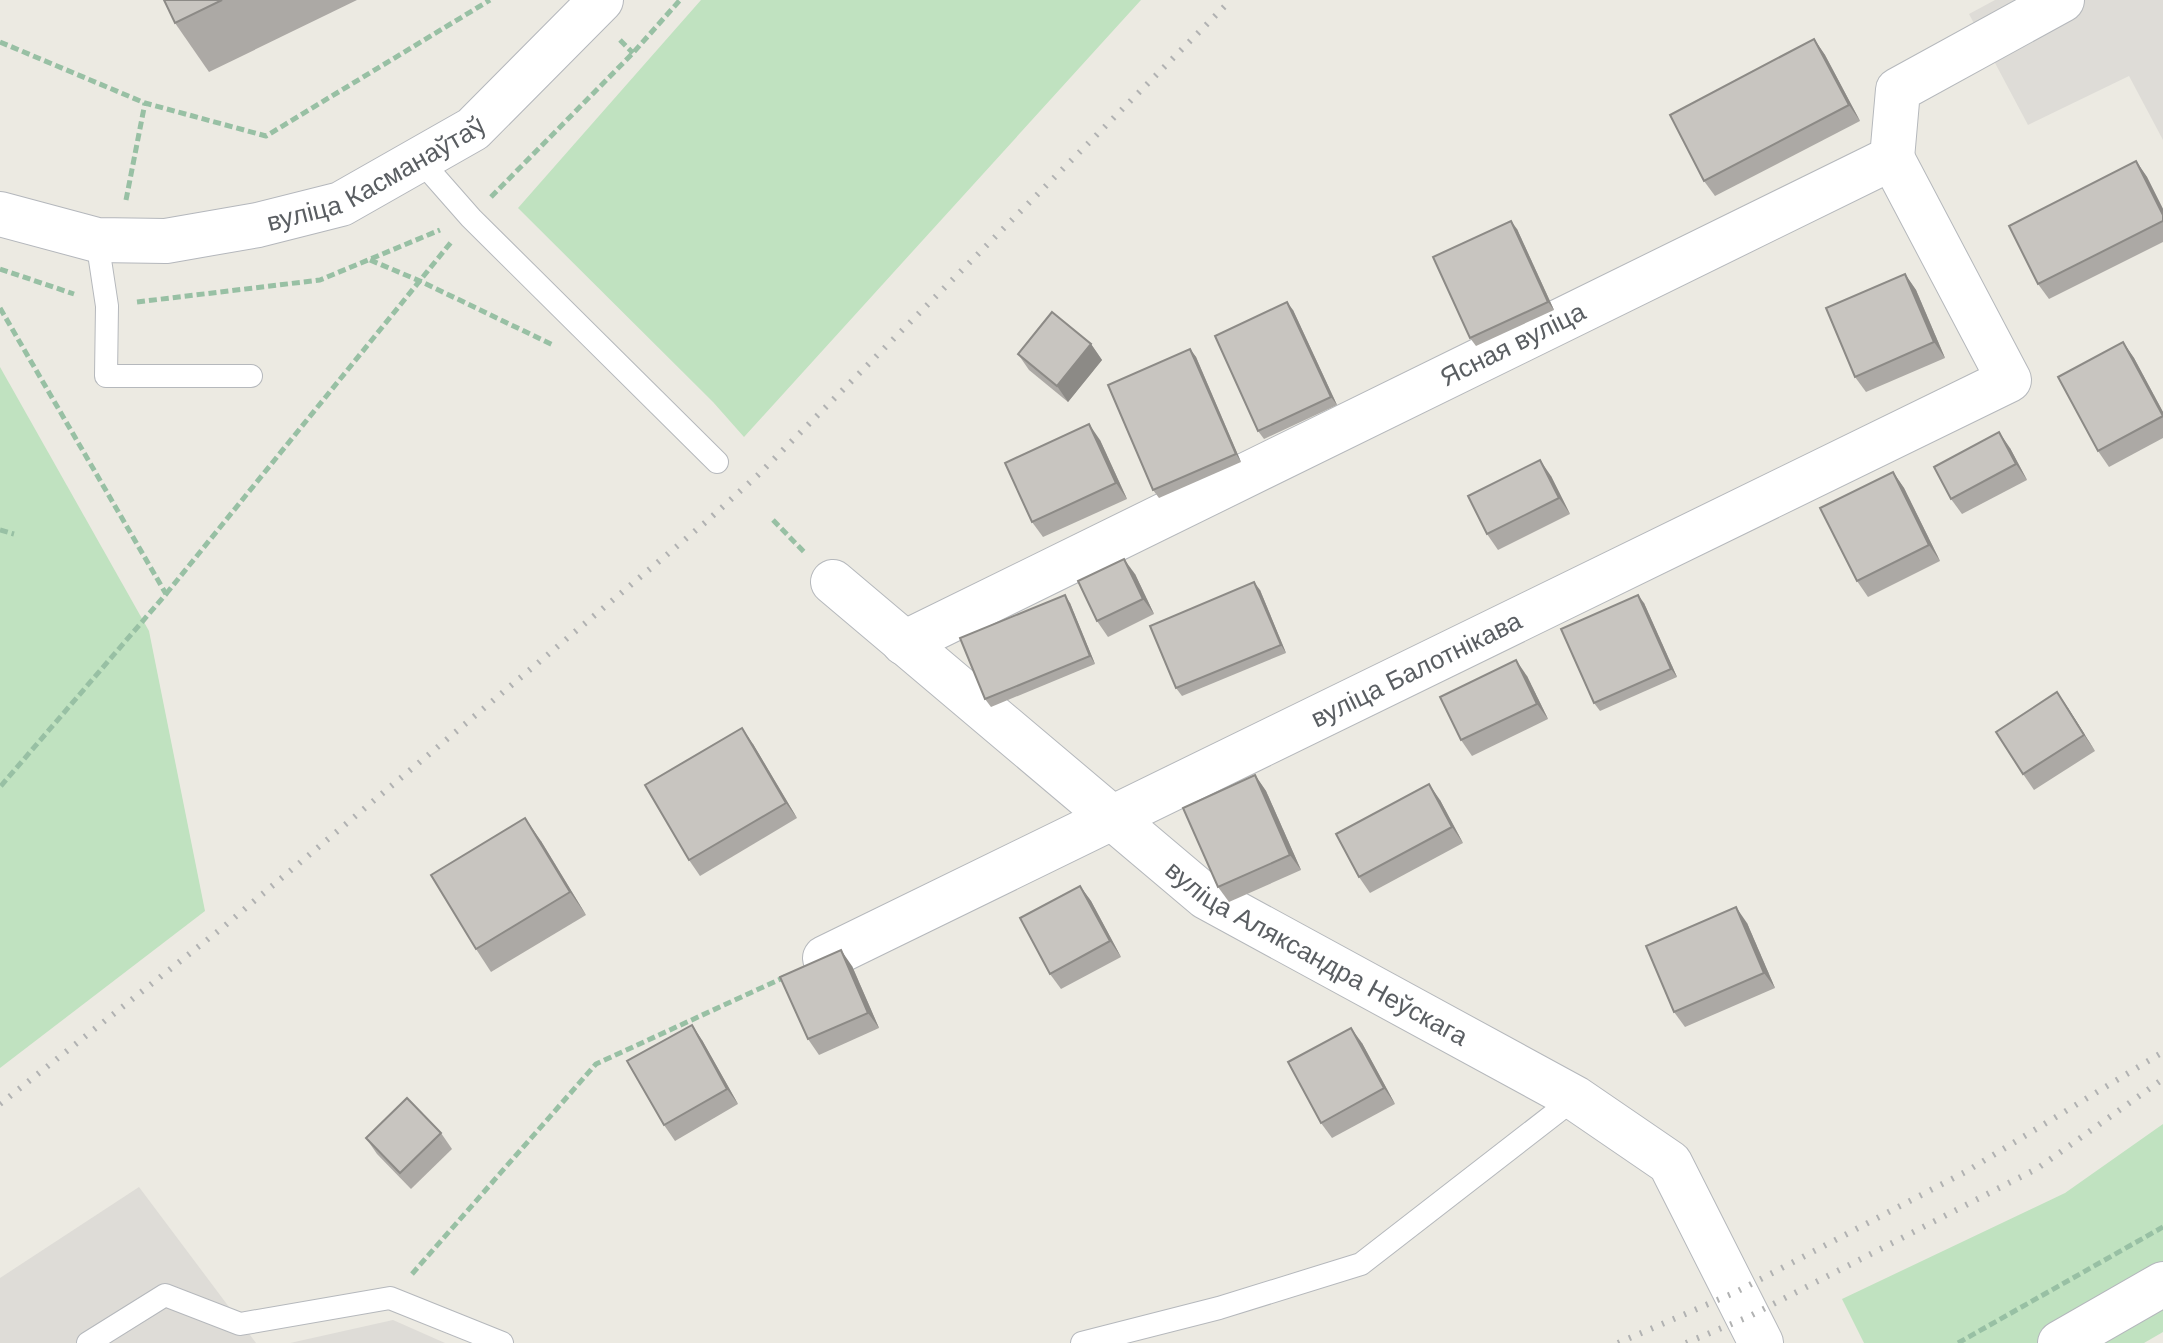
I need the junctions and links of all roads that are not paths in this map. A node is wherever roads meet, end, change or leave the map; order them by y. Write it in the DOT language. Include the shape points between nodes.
graph roads {
  1 [pos="601,0"];
  2 [pos="2062,0"];
  3 [pos="1892,158"];
  4 [pos="420,160"];
  5 [pos="0,214"];
  6 [pos="108,240"];
  7 [pos="251,376"];
  8 [pos="717,462"];
  9 [pos="833,582"];
  10 [pos="904,643"];
  11 [pos="1114,819"];
  12 [pos="825,958"];
  13 [pos="1575,1098"];
  14 [pos="2163,1284"];
  15 [pos="88,1343"];
  16 [pos="502,1343"];
  17 [pos="1082,1343"];
  18 [pos="1761,1343"];
  19 [pos="2060,1343"];
  1 -- 4 [label="street, вуліца Касманаўтаў" via="473,129"];
  2 -- 3 [label="street" via="1898,90"];
  3 -- 10 [label="street, Ясная вуліца"];
  3 -- 11 [label="street, вуліца Балотнікава" via="2009,380"];
  4 -- 6 [label="street, вуліца Касманаўтаў" via="341,204 166,241"];
  4 -- 8 [label="lane" via="471,218"];
  5 -- 6 [label="street, вуліца Касманаўтаў"];
  6 -- 7 [label="lane" via="106,376"];
  9 -- 10 [label="street, вуліца Аляксандра Неўскага"];
  10 -- 11 [label="street, вуліца Аляксандра Неўскага"];
  11 -- 12 [label="street, вуліца Балотнікава"];
  11 -- 13 [label="street, вуліца Аляксандра Неўскага" via="1206,897"];
  13 -- 17 [label="lane" via="1361,1264"];
  13 -- 18 [label="street, вуліца Аляксандра Неўскага" via="1670,1163"];
  14 -- 19 [label="street"];
  15 -- 16 [label="lane" via="165,1295 240,1324 390,1298"];
}
